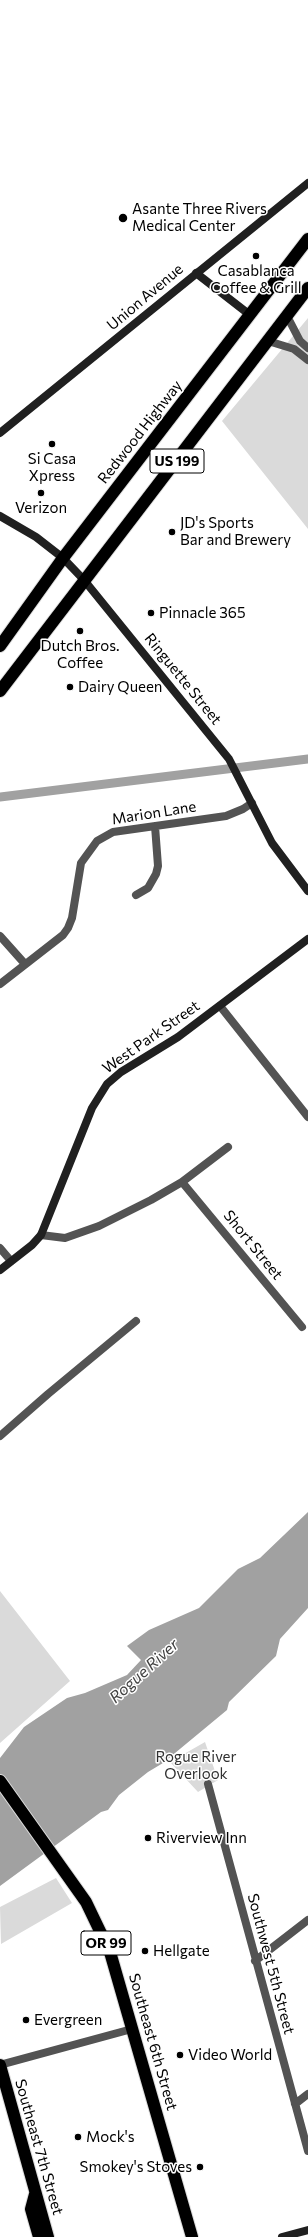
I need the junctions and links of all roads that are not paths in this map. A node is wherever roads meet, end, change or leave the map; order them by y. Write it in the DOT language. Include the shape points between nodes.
graph roads {
  1 [pos="308,182"];
  2 [pos="308,239"];
  3 [pos="196,273"];
  4 [pos="308,288"];
  5 [pos="250,315"];
  6 [pos="288,316"];
  7 [pos="268,341"];
  8 [pos="308,348"];
  9 [pos="308,360"];
  10 [pos="0,433"];
  11 [pos="0,516"];
  12 [pos="63,558"];
  13 [pos="84,580"];
  14 [pos="0,646"];
  15 [pos="0,691"];
  16 [pos="252,803"];
  17 [pos="155,826"];
  18 [pos="308,891"];
  19 [pos="136,895"];
  20 [pos="0,936"];
  21 [pos="308,939"];
  22 [pos="24,964"];
  23 [pos="0,984"];
  24 [pos="220,1006"];
  25 [pos="308,1117"];
  26 [pos="228,1147"];
  27 [pos="182,1182"];
  28 [pos="41,1235"];
  29 [pos="0,1248"];
  30 [pos="11,1261"];
  31 [pos="0,1270"];
  32 [pos="136,1321"];
  33 [pos="302,1327"];
  34 [pos="0,1436"];
  35 [pos="0,1782"];
  36 [pos="208,1784"];
  37 [pos="308,1920"];
  38 [pos="255,1961"];
  39 [pos="132,2029"];
  40 [pos="0,2065"];
  41 [pos="308,2094"];
  42 [pos="295,2104"];
  43 [pos="308,2152"];
  44 [pos="36,2193"];
  45 [pos="308,2230"];
  46 [pos="39,2237"];
  47 [pos="48,2237"];
  48 [pos="192,2237"];
  49 [pos="282,2237"];
  1 -- 3 [label="street, Union Avenue"];
  2 -- 5 [label="highway, Redwood Highway / US 199"];
  3 -- 5 [label="street"];
  3 -- 10 [label="street, Union Avenue"];
  4 -- 6 [label="highway, US 199"];
  5 -- 12 [label="highway, Redwood Highway / US 199"];
  6 -- 7 [label="highway, US 199"];
  6 -- 8 [label="street" via="300,340"];
  7 -- 9 [label="street" via="294,349"];
  7 -- 13 [label="highway, US 199"];
  11 -- 12 [label="street, Ringuette Street" via="36,537"];
  12 -- 13 [label="street, Ringuette Street"];
  12 -- 14 [label="highway, Redwood Highway / US 199"];
  13 -- 15 [label="highway, US 199"];
  13 -- 16 [label="street, Ringuette Street" via="221,748 237,771"];
  16 -- 17 [label="street, Marion Lane" via="226,816"];
  16 -- 18 [label="street, Ringuette Street" via="281,857"];
  17 -- 19 [label="street" via="158,866 156,874 148,888"];
  17 -- 22 [label="street, Marion Lane" via="113,832 97,841 81,863 68,928"];
  20 -- 22 [label="street"];
  21 -- 24 [label="street, West Park Street"];
  22 -- 23 [label="street, Marion Lane"];
  24 -- 25 [label="street"];
  24 -- 28 [label="street, West Park Street" via="178,1037 121,1072 103,1089 92,1108"];
  26 -- 27 [label="street"];
  27 -- 28 [label="street" via="125,1214 78,1235 65,1238"];
  27 -- 33 [label="street, Short Street"];
  28 -- 30 [label="street, West Park Street"];
  29 -- 30 [label="street"];
  30 -- 31 [label="street, West Park Street"];
  32 -- 34 [label="street"];
  35 -- 39 [label="highway, Southeast 6th Street / OR 99" via="62,1865 86,1902 110,1952"];
  36 -- 38 [label="street, Southwest 5th Street"];
  37 -- 38 [label="street"];
  38 -- 42 [label="street, Southwest 5th Street"];
  39 -- 40 [label="street"];
  39 -- 48 [label="highway, Southeast 6th Street / OR 99"];
  40 -- 44 [label="highway, Southeast 7th Street"];
  41 -- 42 [label="street"];
  42 -- 43 [label="street, Southwest 5th Street"];
  44 -- 46 [label="highway" via="31,2209"];
  44 -- 47 [label="highway, Southeast 7th Street"];
  45 -- 49 [label="street"];
}
